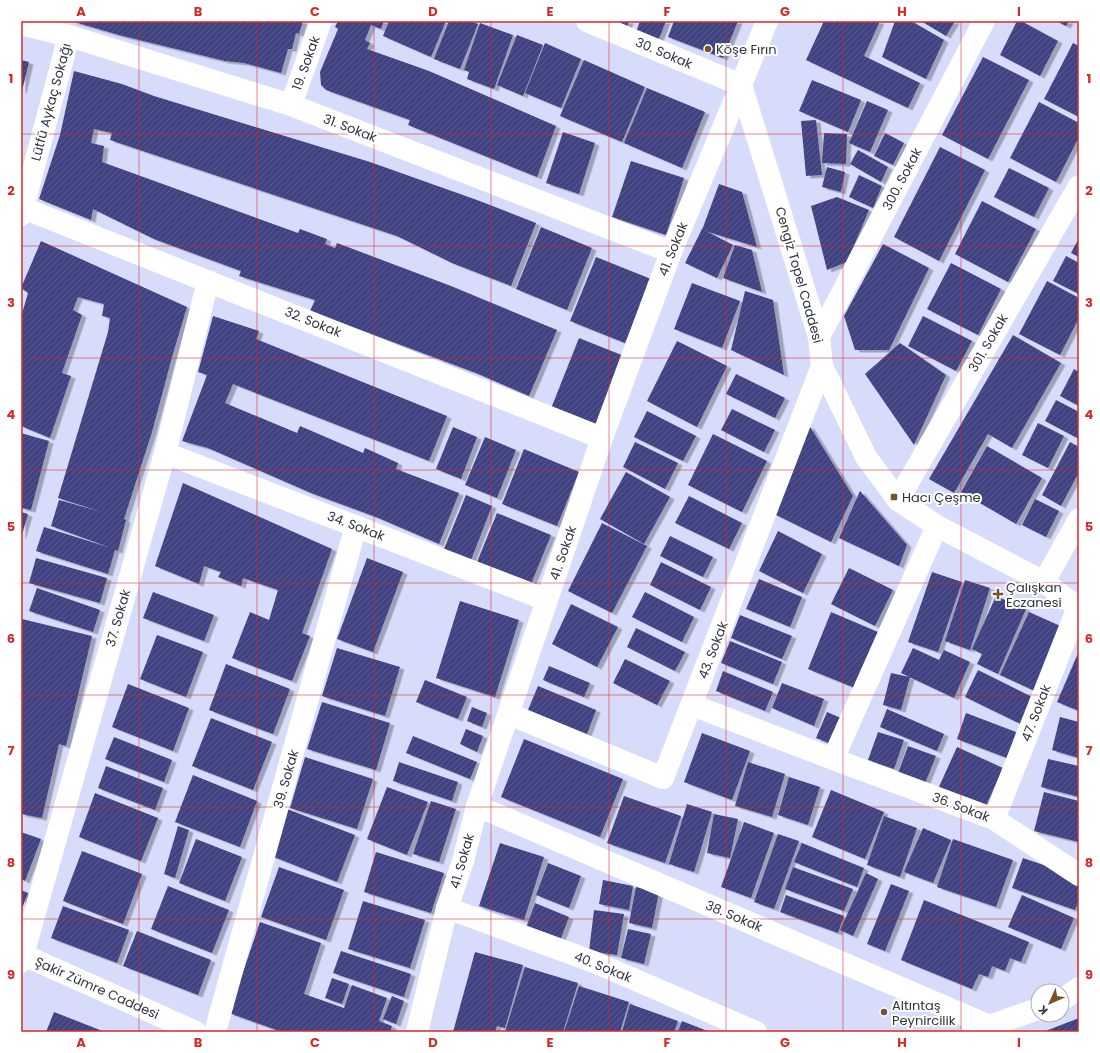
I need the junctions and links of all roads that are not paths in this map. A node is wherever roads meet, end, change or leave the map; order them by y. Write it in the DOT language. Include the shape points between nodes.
graph roads {
  1 [pos="321,21"];
  2 [pos="587,21"];
  3 [pos="767,21"];
  4 [pos="984,21"];
  5 [pos="21,24"];
  6 [pos="69,36"];
  7 [pos="741,85"];
  8 [pos="291,105"];
  9 [pos="1079,186"];
  10 [pos="22,212"];
  11 [pos="671,252"];
  12 [pos="208,280"];
  13 [pos="819,337"];
  14 [pos="822,366"];
  15 [pos="602,438"];
  16 [pos="165,453"];
  17 [pos="898,500"];
  18 [pos="1079,519"];
  19 [pos="356,526"];
  20 [pos="937,526"];
  21 [pos="1044,582"];
  22 [pos="547,600"];
  23 [pos="1078,608"];
  24 [pos="692,704"];
  25 [pos="509,714"];
  26 [pos="833,759"];
  27 [pos="478,806"];
  28 [pos="994,819"];
  29 [pos="1079,874"];
  30 [pos="448,908"];
  31 [pos="22,957"];
  32 [pos="1079,988"];
  33 [pos="1070,994"];
  34 [pos="1030,1012"];
  35 [pos="981,1029"];
  36 [pos="196,1032"];
  37 [pos="216,1032"];
  38 [pos="417,1032"];
  39 [pos="756,1032"];
  1 -- 8 [label="street, 19. Sokak"];
  2 -- 7 [label="street, 30. Sokak"];
  3 -- 7 [label="street"];
  4 -- 13 [label="street, 300. Sokak"];
  5 -- 6 [label="street, 31. Sokak"];
  6 -- 8 [label="street, 31. Sokak"];
  6 -- 10 [label="street, Lütfü Aykaç Sokağı"];
  7 -- 11 [label="street, 41. Sokak"];
  7 -- 13 [label="street, Cengiz Topel Caddesi"];
  8 -- 11 [label="street, 31. Sokak"];
  9 -- 17 [label="street, 301. Sokak"];
  10 -- 12 [label="street, 32. Sokak"];
  11 -- 15 [label="street, 41. Sokak"];
  12 -- 15 [label="street, 32. Sokak"];
  12 -- 16 [label="street, 37. Sokak"];
  13 -- 14 [label="street, Cengiz Topel Caddesi"];
  14 -- 17 [label="street, Cengiz Topel Caddesi" via="866,457"];
  14 -- 24 [label="street, 43. Sokak"];
  15 -- 22 [label="street, 41. Sokak"];
  16 -- 19 [label="street, 34. Sokak"];
  16 -- 31 [label="street, 37. Sokak"];
  17 -- 20 [label="street, Cengiz Topel Caddesi"];
  18 -- 21 [label="street"];
  19 -- 22 [label="street, 34. Sokak"];
  19 -- 37 [label="street, 39. Sokak"];
  20 -- 21 [label="street, Cengiz Topel Caddesi"];
  20 -- 26 [label="street"];
  21 -- 23 [label="street, Cengiz Topel Caddesi"];
  22 -- 25 [label="street, 41. Sokak"];
  23 -- 28 [label="street, 47. Sokak"];
  24 -- 25 [label="street, 43. Sokak" via="663,778"];
  24 -- 26 [label="street, 36. Sokak"];
  25 -- 27 [label="street, 41. Sokak"];
  26 -- 28 [label="street, 36. Sokak"];
  27 -- 30 [label="street, 41. Sokak"];
  27 -- 35 [label="street, 38. Sokak"];
  28 -- 29 [label="street, 36. Sokak"];
  30 -- 38 [label="street, 41. Sokak"];
  30 -- 39 [label="street, 40. Sokak" via="594,962"];
  31 -- 36 [label="street, Şakir Zümre Caddesi"];
  32 -- 33 [label="street"];
  34 -- 35 [label="street"];
}
